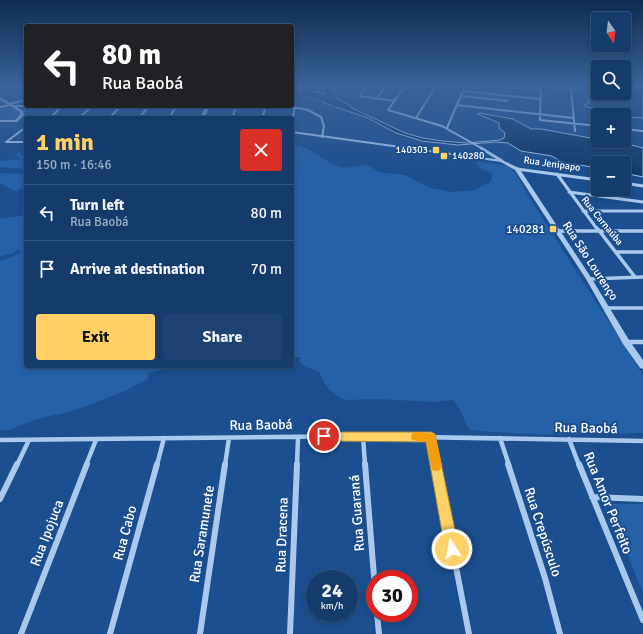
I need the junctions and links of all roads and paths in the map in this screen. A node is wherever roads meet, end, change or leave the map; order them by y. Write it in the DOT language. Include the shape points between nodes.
graph roads {
  1 [pos="21,116"];
  2 [pos="318,116"];
  3 [pos="408,116"];
  4 [pos="452,116"];
  5 [pos="539,116"];
  6 [pos="552,116"];
  7 [pos="416,118"];
  8 [pos="573,118"];
  9 [pos="0,121"];
  10 [pos="16,121"];
  11 [pos="24,121"];
  12 [pos="574,124"];
  13 [pos="591,125"];
  14 [pos="24,128"];
  15 [pos="447,128"];
  16 [pos="631,130"];
  17 [pos="575,131"];
  18 [pos="643,131"];
  19 [pos="294,132"];
  20 [pos="322,136"];
  21 [pos="24,142"];
  22 [pos="502,161"];
  23 [pos="517,169"];
  24 [pos="557,174"];
  25 [pos="591,179"];
  26 [pos="631,184"];
  27 [pos="643,186"];
  28 [pos="569,192"];
  29 [pos="637,201"];
  30 [pos="643,202"];
  31 [pos="583,211"];
  32 [pos="642,211"];
  33 [pos="599,230"];
  34 [pos="558,231"];
  35 [pos="643,231"];
  36 [pos="616,252"];
  37 [pos="643,252"];
  38 [pos="635,277"];
  39 [pos="643,277"];
  40 [pos="589,278"];
  41 [pos="608,308"];
  42 [pos="643,308"];
  43 [pos="626,342"];
  44 [pos="643,342"];
  45 [pos="643,366"];
  46 [pos="363,436"];
  47 [pos="298,437"];
  48 [pos="431,437"];
  49 [pos="164,438"];
  50 [pos="229,438"];
  51 [pos="500,438"];
  52 [pos="569,439"];
  53 [pos="0,440"];
  54 [pos="29,440"];
  55 [pos="96,440"];
  56 [pos="643,442"];
  57 [pos="592,497"];
  58 [pos="0,499"];
  59 [pos="643,499"];
  60 [pos="374,570"];
  61 [pos="643,620"];
  62 [pos="377,622"];
  63 [pos="21,634"];
  64 [pos="110,634"];
  65 [pos="200,634"];
  66 [pos="290,634"];
  67 [pos="378,634"];
  68 [pos="469,634"];
  69 [pos="560,634"];
  1 -- 10 [label="street"];
  2 -- 20 [label="street" via="324,126"];
  3 -- 7 [label="street"];
  4 -- 15 [label="street"];
  5 -- 12 [label="street" via="540,120"];
  6 -- 8 [label="street"];
  7 -- 15 [label="street"];
  8 -- 12 [label="street"];
  9 -- 10 [label="street"];
  10 -- 11 [label="street"];
  12 -- 13 [label="street"];
  12 -- 17 [label="street"];
  14 -- 21 [label="street" via="6,142"];
  15 -- 22 [label="street"];
  16 -- 18 [label="street"];
  19 -- 20 [label="street, Rua Jenipapo"];
  20 -- 22 [label="street, Rua Jenipapo"];
  22 -- 23 [label="street, Rua Jenipapo"];
  23 -- 24 [label="street, Rua Jenipapo"];
  23 -- 34 [label="street, Rua São Lourenço"];
  24 -- 25 [label="street, Rua Jenipapo"];
  24 -- 28 [label="street, Rua Carnaúba"];
  26 -- 27 [label="street"];
  28 -- 29 [label="street"];
  28 -- 31 [label="street, Rua Carnaúba"];
  29 -- 30 [label="street"];
  29 -- 32 [label="street"];
  31 -- 32 [label="street"];
  31 -- 33 [label="street, Rua Carnaúba"];
  33 -- 34 [label="street"];
  33 -- 35 [label="street"];
  33 -- 36 [label="street, Rua Carnaúba"];
  34 -- 40 [label="street, Rua São Lourenço"];
  36 -- 37 [label="street"];
  36 -- 38 [label="street, Rua Carnaúba"];
  38 -- 39 [label="street"];
  38 -- 40 [label="street"];
  40 -- 41 [label="street, Rua São Lourenço"];
  41 -- 42 [label="street"];
  41 -- 43 [label="street, Rua São Lourenço"];
  43 -- 44 [label="street"];
  43 -- 45 [label="street, Rua São Lourenço"];
  46 -- 47 [label="street, Rua Baobá"];
  46 -- 48 [label="street, Rua Baobá"];
  46 -- 60 [label="street, Rua Guaraná"];
  47 -- 50 [label="street, Rua Baobá"];
  47 -- 66 [label="street, Rua Dracena"];
  48 -- 51 [label="street, Rua Baobá"];
  48 -- 68 [label="street"];
  49 -- 50 [label="street, Rua Baobá"];
  49 -- 55 [label="street, Rua Baobá"];
  49 -- 64 [label="street, Rua Cabo"];
  50 -- 65 [label="street, Rua Saramunete"];
  51 -- 52 [label="street, Rua Baobá"];
  51 -- 69 [label="street, Rua Crepúsculo" via="545,578"];
  52 -- 56 [label="street, Rua Baobá"];
  52 -- 57 [label="street, Rua Amor Perfeito"];
  53 -- 54 [label="street, Rua Baobá"];
  54 -- 55 [label="street, Rua Baobá"];
  54 -- 58 [label="street"];
  55 -- 63 [label="street, Rua Ipojuca"];
  57 -- 59 [label="street"];
  57 -- 61 [label="street, Rua Amor Perfeito"];
  62 -- 67 [label="street"];
}
